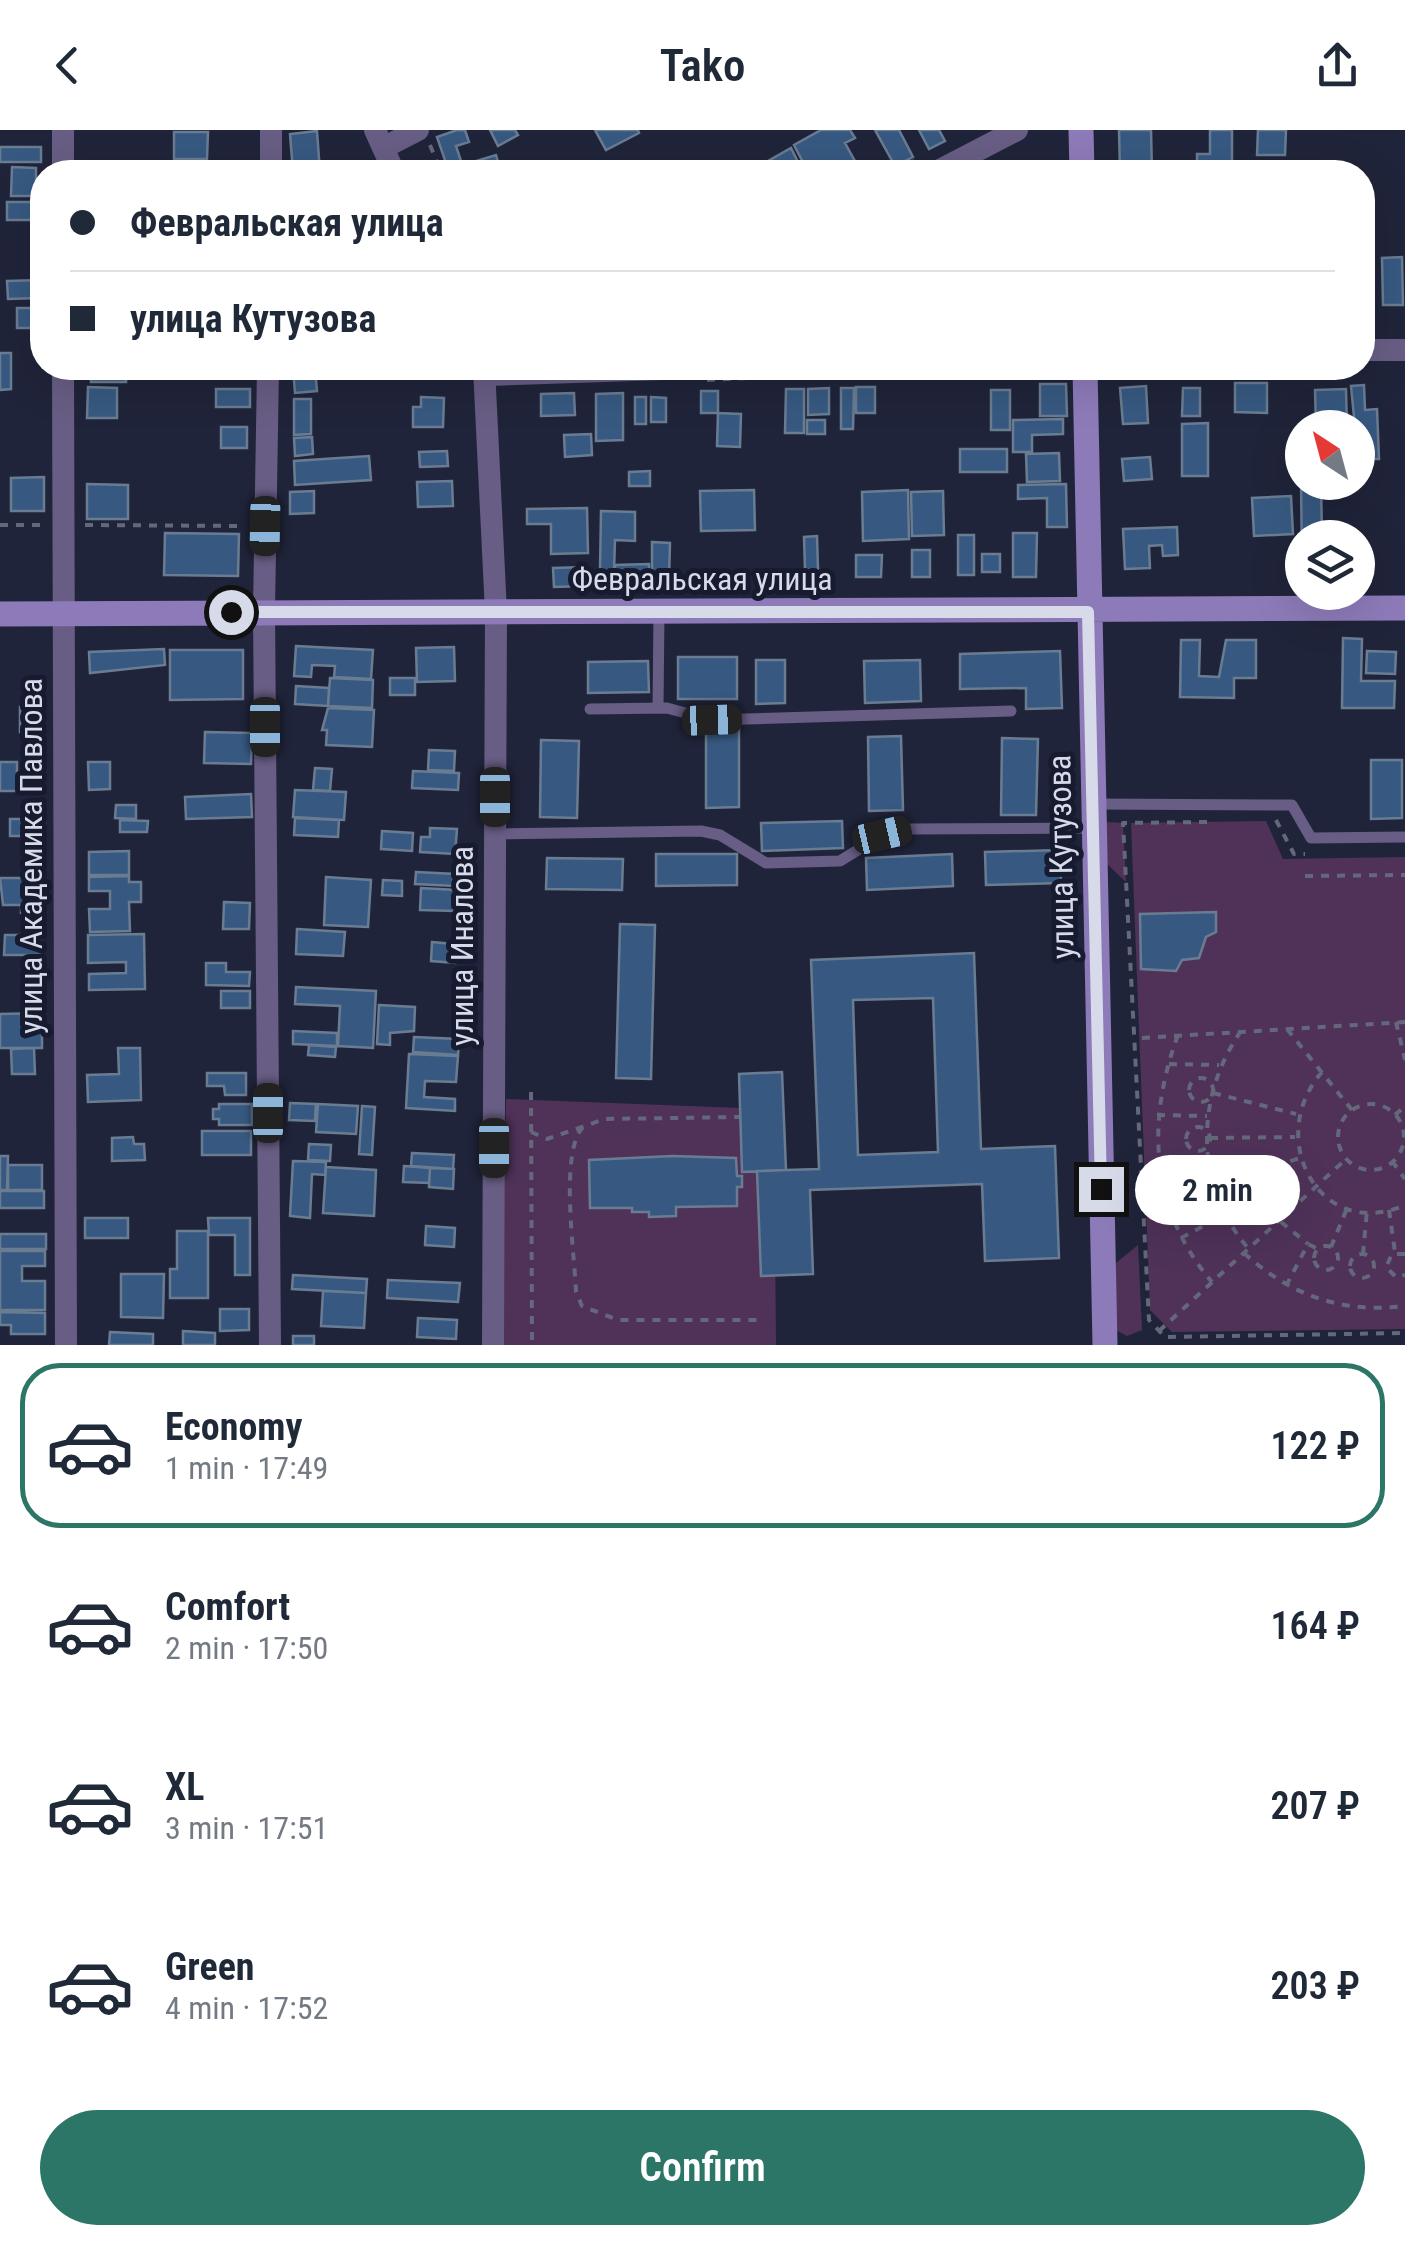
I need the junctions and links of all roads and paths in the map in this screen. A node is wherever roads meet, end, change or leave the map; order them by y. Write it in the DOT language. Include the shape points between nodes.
graph roads {
  1 [pos="63,130"];
  2 [pos="271,130"];
  3 [pos="1017,130"];
  4 [pos="1081,130"];
  5 [pos="422,134"];
  6 [pos="379,139"];
  7 [pos="63,160"];
  8 [pos="271,160"];
  9 [pos="435,160"];
  10 [pos="959,160"];
  11 [pos="1082,160"];
  12 [pos="1375,350"];
  13 [pos="1405,350"];
  14 [pos="63,380"];
  15 [pos="268,380"];
  16 [pos="485,380"];
  17 [pos="1085,380"];
  18 [pos="0,525"];
  19 [pos="62,525"];
  20 [pos="265,526"];
  21 [pos="1405,608"];
  22 [pos="264,611"];
  23 [pos="496,612"];
  24 [pos="659,612"];
  25 [pos="1088,612"];
  26 [pos="0,614"];
  27 [pos="63,615"];
  28 [pos="658,708"];
  29 [pos="590,709"];
  30 [pos="1011,712"];
  31 [pos="1093,816"];
  32 [pos="1259,820"];
  33 [pos="1220,821"];
  34 [pos="495,834"];
  35 [pos="1405,838"];
  36 [pos="1312,854"];
  37 [pos="1405,875"];
  38 [pos="1305,876"];
  39 [pos="1396,1022"];
  40 [pos="1405,1022"];
  41 [pos="1288,1029"];
  42 [pos="1242,1031"];
  43 [pos="1178,1035"];
  44 [pos="1142,1038"];
  45 [pos="1405,1060"];
  46 [pos="1169,1064"];
  47 [pos="1220,1065"];
  48 [pos="1322,1072"];
  49 [pos="531,1092"];
  50 [pos="1212,1093"];
  51 [pos="1405,1106"];
  52 [pos="1352,1110"];
  53 [pos="1157,1115"];
  54 [pos="1296,1115"];
  55 [pos="1208,1116"];
  56 [pos="1395,1116"];
  57 [pos="739,1117"];
  58 [pos="583,1127"];
  59 [pos="1207,1131"];
  60 [pos="531,1132"];
  61 [pos="1295,1137"];
  62 [pos="1210,1138"];
  63 [pos="1207,1146"];
  64 [pos="1300,1158"];
  65 [pos="1346,1159"];
  66 [pos="1208,1162"];
  67 [pos="1392,1162"];
  68 [pos="1160,1172"];
  69 [pos="1405,1179"];
  70 [pos="1213,1185"];
  71 [pos="1316,1187"];
  72 [pos="1405,1204"];
  73 [pos="1348,1206"];
  74 [pos="1367,1210"];
  75 [pos="1389,1210"];
  76 [pos="1224,1215"];
  77 [pos="1280,1220"];
  78 [pos="1181,1238"];
  79 [pos="1308,1244"];
  80 [pos="1330,1247"];
  81 [pos="1318,1249"];
  82 [pos="1246,1251"];
  83 [pos="1396,1252"];
  84 [pos="1338,1254"];
  85 [pos="1363,1254"];
  86 [pos="1405,1254"];
  87 [pos="1354,1257"];
  88 [pos="1388,1257"];
  89 [pos="1372,1258"];
  90 [pos="1405,1275"];
  91 [pos="1212,1282"];
  92 [pos="1286,1286"];
  93 [pos="1405,1306"];
  94 [pos="759,1320"];
  95 [pos="1159,1331"];
  96 [pos="1405,1334"];
  97 [pos="66,1345"];
  98 [pos="270,1345"];
  99 [pos="493,1345"];
  100 [pos="532,1345"];
  101 [pos="1105,1345"];
  1 -- 7 [label="street"];
  2 -- 8 [label="street"];
  3 -- 10 [label="street"];
  4 -- 11 [label="street"];
  5 -- 6 [label="street"];
  5 -- 9 [label="path"];
  12 -- 13 [label="street"];
  14 -- 19 [label="street, улица Академика Павлова"];
  15 -- 20 [label="street"];
  16 -- 23 [label="street, улица Иналова"];
  17 -- 25 [label="street, улица Кутузова"];
  18 -- 19 [label="path"];
  19 -- 20 [label="path"];
  19 -- 27 [label="street, улица Академика Павлова"];
  20 -- 22 [label="street"];
  21 -- 25 [label="street, Февральская улица"];
  22 -- 23 [label="street, Февральская улица"];
  22 -- 27 [label="street, Февральская улица"];
  22 -- 98 [label="street"];
  23 -- 24 [label="street, Февральская улица"];
  23 -- 34 [label="street, улица Иналова"];
  24 -- 25 [label="street, Февральская улица"];
  24 -- 28 [label="lane"];
  25 -- 31 [label="street, улица Кутузова"];
  26 -- 27 [label="street, Февральская улица"];
  27 -- 97 [label="street, улица Академика Павлова"];
  28 -- 29 [label="lane"];
  28 -- 30 [label="lane" via="712,720"];
  31 -- 34 [label="lane" via="907,829 882,835 840,862 766,863 702,830"];
  31 -- 35 [label="lane" via="1292,805 1311,838"];
  31 -- 101 [label="street, улица Кутузова"];
  32 -- 36 [label="path" via="1278,820 1294,854"];
  33 -- 95 [label="path" via="1123,824 1149,1320"];
  34 -- 99 [label="street, улица Иналова"];
  37 -- 38 [label="path"];
  39 -- 40 [label="path"];
  39 -- 41 [label="path"];
  39 -- 45 [label="path"];
  41 -- 42 [label="path"];
  41 -- 48 [label="path"];
  42 -- 43 [label="path"];
  42 -- 47 [label="path"];
  43 -- 44 [label="path"];
  43 -- 46 [label="path"];
  46 -- 47 [label="path"];
  46 -- 53 [label="path"];
  47 -- 50 [label="path"];
  48 -- 52 [label="path"];
  48 -- 54 [label="path"];
  49 -- 60 [label="path"];
  50 -- 50 [label="path" via="1198,1078 1188,1088 1194,1100"];
  50 -- 54 [label="path"];
  50 -- 55 [label="path"];
  51 -- 56 [label="path"];
  52 -- 56 [label="path" via="1378,1105"];
  52 -- 65 [label="path" via="1338,1130"];
  53 -- 55 [label="path"];
  53 -- 68 [label="path"];
  54 -- 61 [label="path"];
  55 -- 59 [label="path"];
  56 -- 67 [label="path" via="1403,1136"];
  57 -- 58 [label="path" via="605,1119"];
  58 -- 60 [label="path" via="547,1139"];
  58 -- 94 [label="path" via="571,1173 582,1306 618,1320"];
  59 -- 62 [label="path"];
  59 -- 63 [label="path"];
  59 -- 63 [label="path" via="1191,1128 1185,1141 1195,1151"];
  60 -- 100 [label="path"];
  61 -- 62 [label="path"];
  61 -- 64 [label="path"];
  62 -- 63 [label="path"];
  63 -- 66 [label="path"];
  64 -- 70 [label="path"];
  64 -- 71 [label="path"];
  65 -- 67 [label="path" via="1366,1170"];
  65 -- 71 [label="path"];
  66 -- 68 [label="path"];
  66 -- 70 [label="path"];
  67 -- 69 [label="path"];
  68 -- 78 [label="path"];
  70 -- 70 [label="path" via="1196,1178 1190,1191 1210,1199"];
  70 -- 76 [label="path"];
  71 -- 73 [label="path"];
  71 -- 77 [label="path"];
  72 -- 75 [label="path"];
  73 -- 74 [label="path"];
  73 -- 80 [label="path"];
  74 -- 75 [label="path"];
  74 -- 85 [label="path"];
  75 -- 83 [label="path"];
  76 -- 78 [label="path"];
  76 -- 82 [label="path"];
  77 -- 79 [label="path"];
  77 -- 82 [label="path"];
  78 -- 91 [label="path"];
  79 -- 81 [label="path"];
  79 -- 92 [label="path"];
  80 -- 81 [label="path"];
  80 -- 84 [label="path"];
  81 -- 84 [label="path" via="1314,1260 1324,1270 1336,1266"];
  82 -- 91 [label="path"];
  82 -- 92 [label="path"];
  83 -- 86 [label="path"];
  83 -- 88 [label="path"];
  84 -- 87 [label="path"];
  85 -- 87 [label="path"];
  85 -- 89 [label="path"];
  87 -- 89 [label="path" via="1350,1268 1360,1278 1372,1273"];
  88 -- 89 [label="path"];
  88 -- 90 [label="path" via="1388,1271"];
  91 -- 95 [label="path"];
  92 -- 93 [label="path" via="1336,1306"];
  95 -- 96 [label="path" via="1165,1337"];
}
